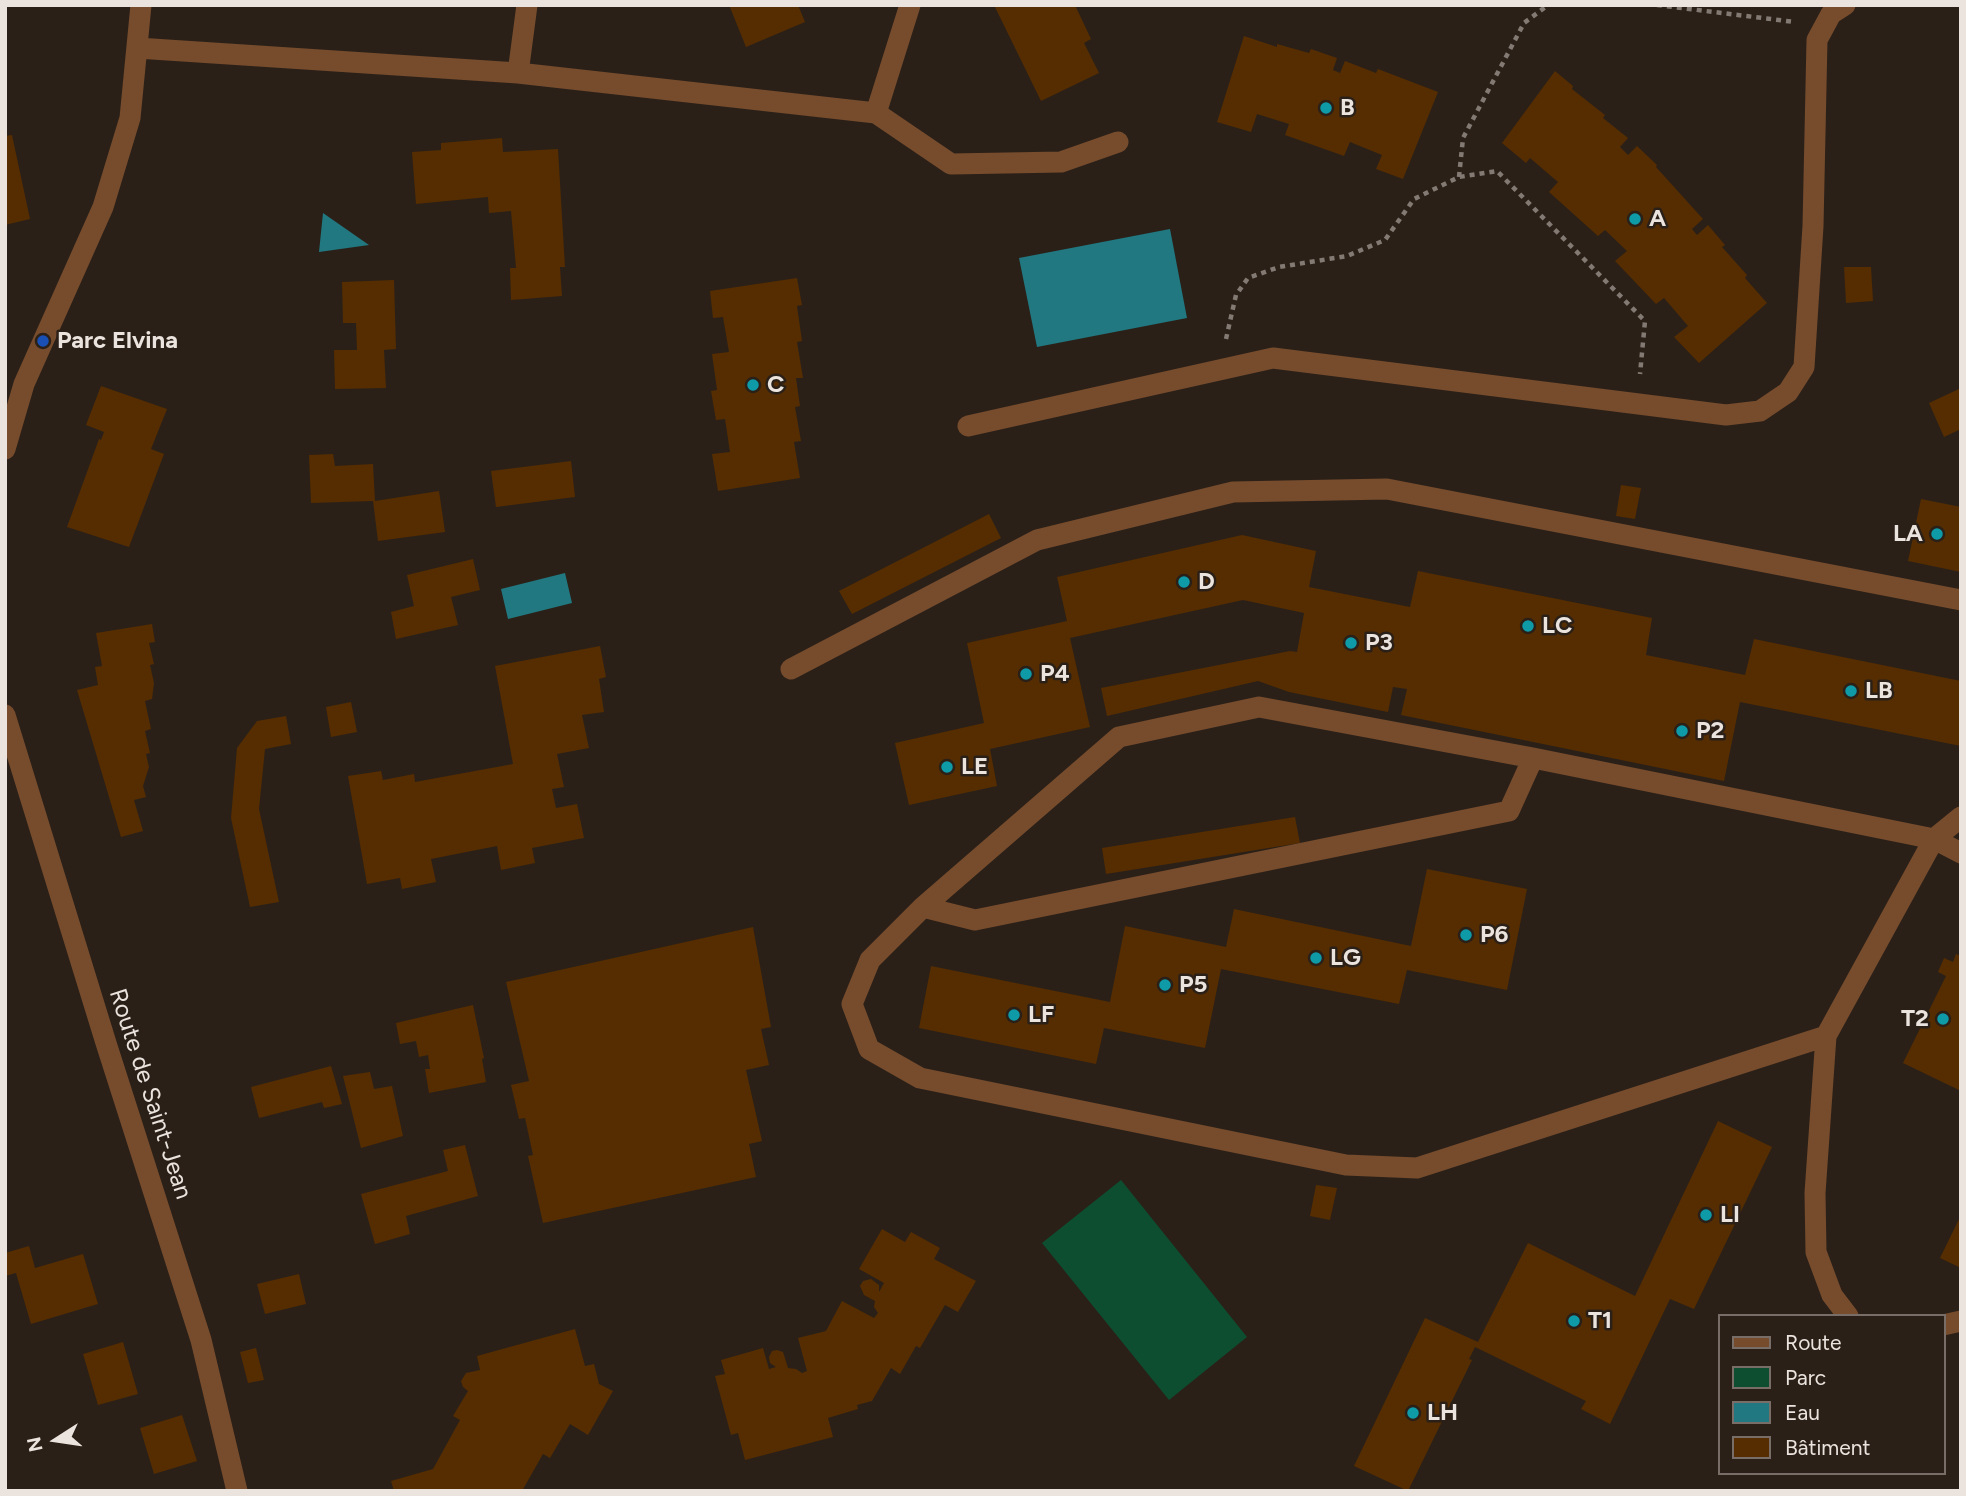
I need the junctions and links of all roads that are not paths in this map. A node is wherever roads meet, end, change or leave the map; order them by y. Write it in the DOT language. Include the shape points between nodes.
graph roads {
  1 [pos="141,5"];
  2 [pos="527,5"];
  3 [pos="909,5"];
  4 [pos="1845,5"];
  5 [pos="137,48"];
  6 [pos="518,73"];
  7 [pos="876,113"];
  8 [pos="1118,142"];
  9 [pos="968,426"];
  10 [pos="5,449"];
  11 [pos="1961,600"];
  12 [pos="791,669"];
  13 [pos="5,715"];
  14 [pos="1533,758"];
  15 [pos="1961,817"];
  16 [pos="1934,839"];
  17 [pos="1961,853"];
  18 [pos="923,907"];
  19 [pos="1826,1035"];
  20 [pos="1847,1314"];
  21 [pos="237,1491"];
  1 -- 5 [label="street"];
  2 -- 6 [label="street"];
  3 -- 7 [label="street"];
  4 -- 9 [label="street" via="1830,14 1817,40 1804,368 1787,392 1760,411 1726,415 1273,358"];
  5 -- 6 [label="street"];
  5 -- 10 [label="street" via="130,118 103,207 24,384"];
  6 -- 7 [label="street"];
  7 -- 8 [label="street" via="951,164 1061,162"];
  11 -- 12 [label="street" via="1387,489 1233,492 1037,540"];
  13 -- 21 [label="street, Route de Saint-Jean" via="201,1340"];
  14 -- 16 [label="street"];
  14 -- 18 [label="street" via="1509,811 975,920"];
  14 -- 18 [label="street" via="1259,707 1119,737"];
  15 -- 16 [label="street"];
  16 -- 17 [label="street"];
  16 -- 19 [label="street"];
  18 -- 19 [label="street" via="870,960 852,1004 869,1049 920,1078 1346,1165 1417,1168"];
  19 -- 20 [label="street" via="1815,1193 1816,1252 1832,1294"];
}
